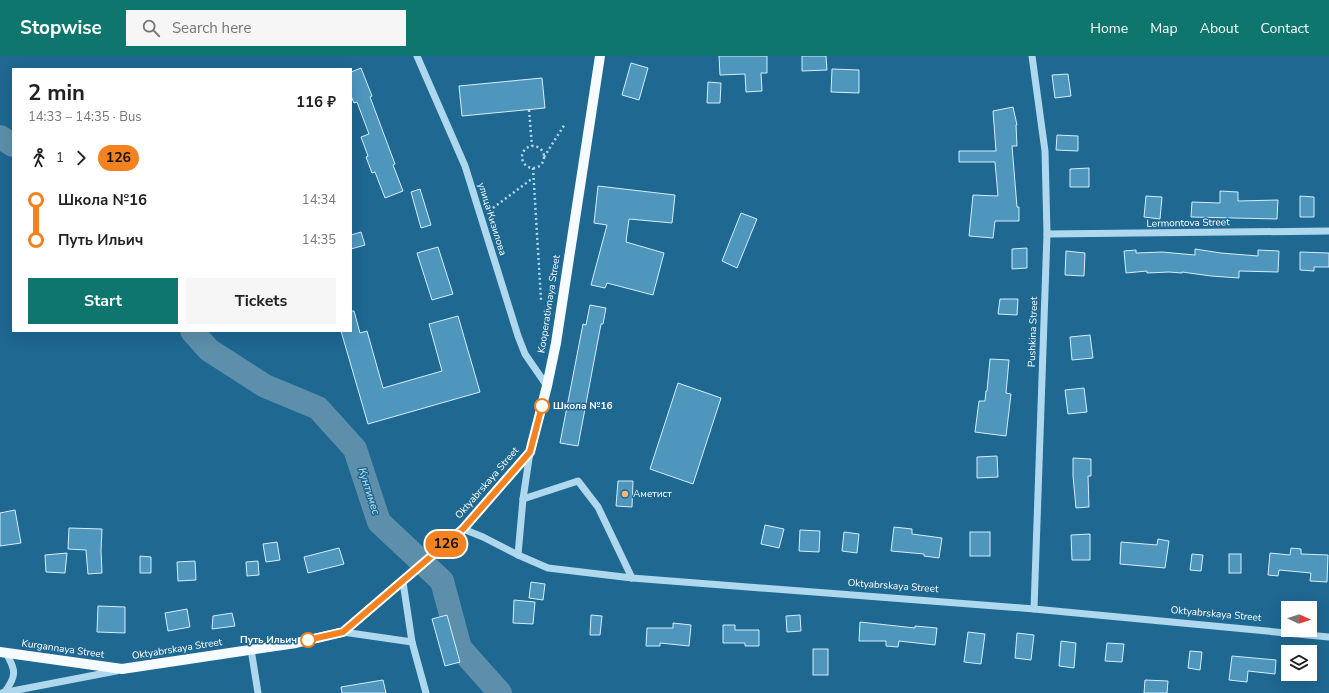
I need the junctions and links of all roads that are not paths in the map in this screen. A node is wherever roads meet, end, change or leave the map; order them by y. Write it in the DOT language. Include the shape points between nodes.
graph roads {
  1 [pos="417,56"];
  2 [pos="600,56"];
  3 [pos="1032,56"];
  4 [pos="1329,231"];
  5 [pos="1047,234"];
  6 [pos="547,386"];
  7 [pos="530,452"];
  8 [pos="523,499"];
  9 [pos="463,529"];
  10 [pos="518,555"];
  11 [pos="632,578"];
  12 [pos="403,582"];
  13 [pos="1034,609"];
  14 [pos="343,632"];
  15 [pos="1329,637"];
  16 [pos="412,642"];
  17 [pos="251,649"];
  18 [pos="3,652"];
  19 [pos="122,669"];
  20 [pos="3,693"];
  21 [pos="258,693"];
  22 [pos="426,693"];
  1 -- 6 [label="street, улица Кизилова" via="465,166 525,354"];
  2 -- 6 [label="main road, Kooperativnaya Street" via="556,343"];
  3 -- 5 [label="street, Pushkina Street" via="1045,151"];
  4 -- 5 [label="street, Lermontova Street"];
  5 -- 13 [label="street, Pushkina Street"];
  6 -- 7 [label="main road, Kooperativnaya Street"];
  7 -- 8 [label="street, Kooperativnaya Street"];
  7 -- 9 [label="main road, Oktyabrskaya Street"];
  8 -- 10 [label="street, Kooperativnaya Street"];
  8 -- 11 [label="street" via="578,481 598,507"];
  9 -- 10 [label="street, Oktyabrskaya Street"];
  9 -- 12 [label="main road, Oktyabrskaya Street"];
  10 -- 11 [label="street, Oktyabrskaya Street" via="548,568"];
  11 -- 13 [label="street, Oktyabrskaya Street"];
  12 -- 14 [label="main road, Oktyabrskaya Street"];
  12 -- 16 [label="street"];
  13 -- 15 [label="street, Oktyabrskaya Street"];
  14 -- 16 [label="street"];
  14 -- 17 [label="main road, Oktyabrskaya Street" via="296,643"];
  16 -- 22 [label="street"];
  17 -- 19 [label="main road, Oktyabrskaya Street"];
  17 -- 21 [label="street"];
  18 -- 19 [label="main road, Kurgannaya Street"];
  18 -- 20 [label="street" via="13,665 14,674 11,684"];
  19 -- 20 [label="street, Oktyabrskaya Street"];
}
